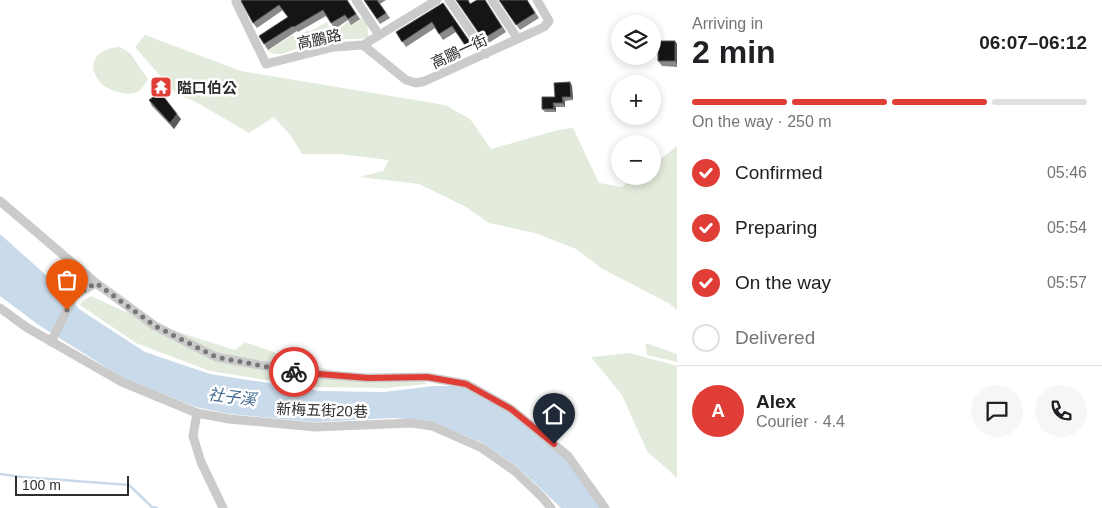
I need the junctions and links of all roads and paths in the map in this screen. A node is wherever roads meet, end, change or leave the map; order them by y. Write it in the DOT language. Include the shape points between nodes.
graph roads {
  1 [pos="239,0"];
  2 [pos="356,0"];
  3 [pos="437,0"];
  4 [pos="449,0"];
  5 [pos="492,0"];
  6 [pos="540,1"];
  7 [pos="379,35"];
  8 [pos="518,39"];
  9 [pos="363,45"];
  10 [pos="486,54"];
  11 [pos="0,201"];
  12 [pos="96,283"];
  13 [pos="0,308"];
  14 [pos="52,340"];
  15 [pos="197,413"];
  16 [pos="223,508"];
  17 [pos="551,508"];
  18 [pos="606,508"];
  1 -- 9 [label="street, 高鵬路" via="236,2 266,64 334,47"];
  2 -- 7 [label="street"];
  3 -- 7 [label="street, 高鵬路"];
  4 -- 10 [label="street"];
  5 -- 8 [label="street"];
  6 -- 8 [label="street, 高鵬一街" via="549,21 544,27"];
  7 -- 9 [label="street, 高鵬路"];
  8 -- 10 [label="street, 高鵬一街"];
  9 -- 10 [label="street, 高鵬一街" via="406,80 416,83"];
  11 -- 12 [label="street"];
  12 -- 14 [label="street" via="74,296"];
  12 -- 18 [label="street" via="155,326 216,357 303,373 368,378 427,377 466,384 511,409 568,456"];
  13 -- 14 [label="street, 新梅五街20巷" via="26,327"];
  14 -- 15 [label="street, 新梅五街20巷" via="122,382"];
  15 -- 16 [label="street" via="193,436"];
  15 -- 17 [label="street, 新梅五街20巷" via="315,427 412,423 432,426 482,448 516,472"];
}
